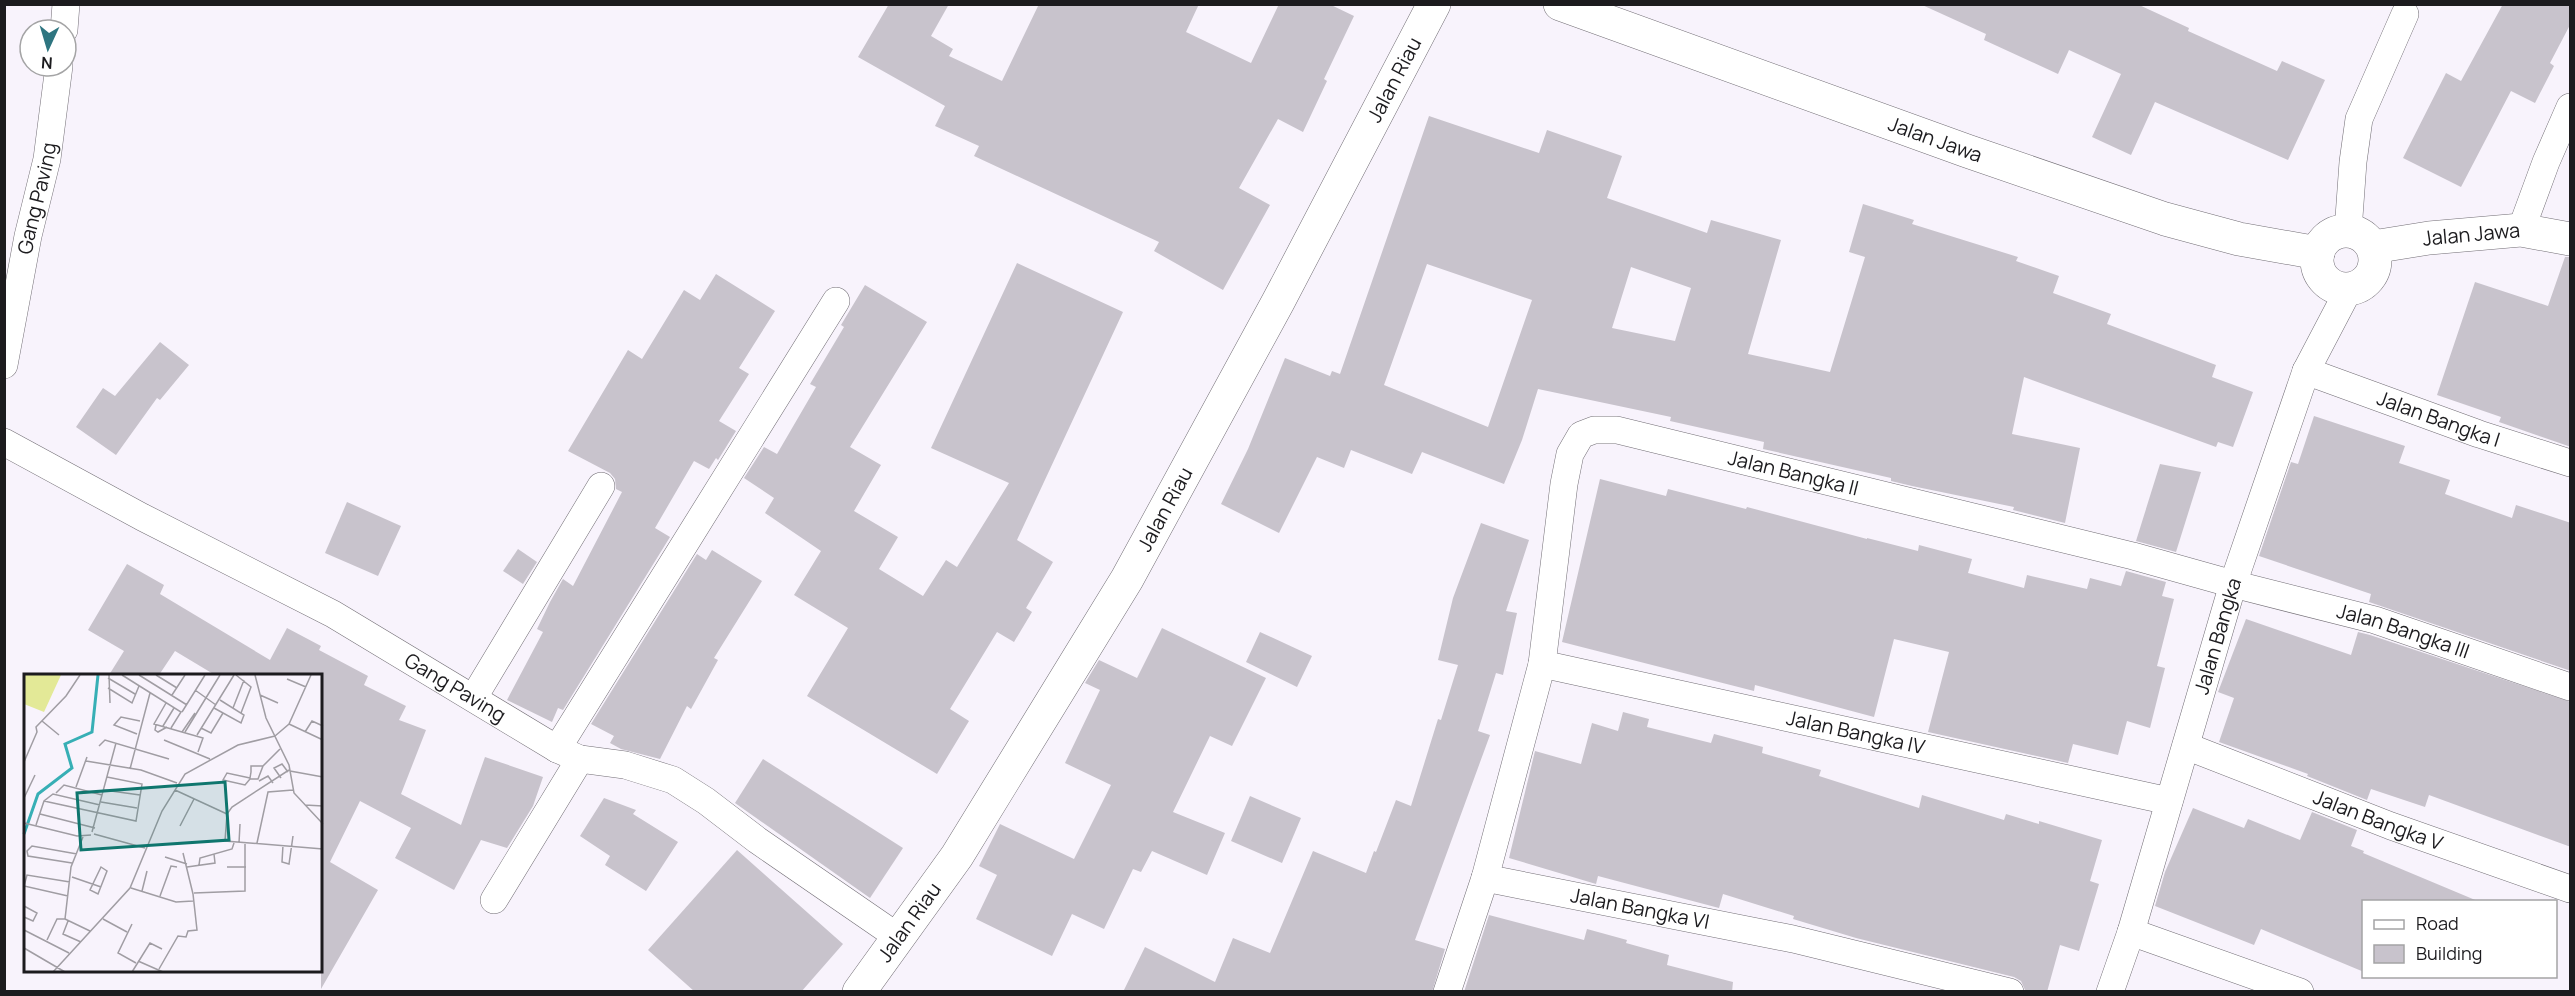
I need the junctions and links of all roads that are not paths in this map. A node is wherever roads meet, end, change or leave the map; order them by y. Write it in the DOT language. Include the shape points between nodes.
graph roads {
  1 [pos="1434,4"];
  2 [pos="1560,4"];
  3 [pos="2404,14"];
  4 [pos="57,78"];
  5 [pos="2571,107"];
  6 [pos="2521,231"];
  7 [pos="2361,239"];
  8 [pos="2571,239"];
  9 [pos="2318,253"];
  10 [pos="2349,289"];
  11 [pos="836,301"];
  12 [pos="4,365"];
  13 [pos="2307,371"];
  14 [pos="4,442"];
  15 [pos="2571,463"];
  16 [pos="602,486"];
  17 [pos="2233,584"];
  18 [pos="1542,664"];
  19 [pos="2571,687"];
  20 [pos="474,697"];
  21 [pos="2186,746"];
  22 [pos="569,754"];
  23 [pos="2169,801"];
  24 [pos="1485,878"];
  25 [pos="2571,889"];
  26 [pos="494,900"];
  27 [pos="2131,933"];
  28 [pos="898,937"];
  29 [pos="859,992"];
  30 [pos="1447,992"];
  31 [pos="2010,992"];
  32 [pos="2110,992"];
  33 [pos="2300,992"];
  1 -- 28 [label="main road, Jalan Riau" via="1127,579 957,855"];
  2 -- 9 [label="main road, Jalan Jawa" via="2165,219 2239,239"];
  3 -- 7 [label="street" via="2359,119 2352,162"];
  4 -- 12 [label="street, Gang Paving" via="47,159"];
  5 -- 6 [label="street"];
  6 -- 7 [label="main road, Jalan Jawa"];
  6 -- 8 [label="main road, Jalan Jawa"];
  7 -- 9 [label="main road" via="2329,237"];
  7 -- 10 [label="main road" via="2375,258 2374,269 2368,279"];
  9 -- 10 [label="main road" via="2317,264 2328,283"];
  10 -- 13 [label="street, Jalan Bangka"];
  11 -- 22 [label="street"];
  13 -- 15 [label="street, Jalan Bangka I"];
  13 -- 17 [label="street, Jalan Bangka"];
  14 -- 20 [label="street, Gang Paving" via="333,614"];
  16 -- 20 [label="street"];
  17 -- 18 [label="street, Jalan Bangka II" via="1617,430 1594,430 1581,435 1570,454"];
  17 -- 19 [label="street, Jalan Bangka III" via="2375,620"];
  17 -- 21 [label="street, Jalan Bangka"];
  18 -- 23 [label="street, Jalan Bangka IV"];
  18 -- 24 [label="street"];
  20 -- 22 [label="street, Gang Paving"];
  21 -- 23 [label="street, Jalan Bangka"];
  21 -- 25 [label="street, Jalan Bangka V" via="2391,826"];
  22 -- 26 [label="street"];
  22 -- 28 [label="street, Gang Paving" via="673,780"];
  23 -- 27 [label="street, Jalan Bangka"];
  24 -- 30 [label="street"];
  24 -- 31 [label="street, Jalan Bangka VI" via="1793,939"];
  27 -- 32 [label="street, Jalan Bangka"];
  27 -- 33 [label="street"];
  28 -- 29 [label="main road, Jalan Riau"];
}
